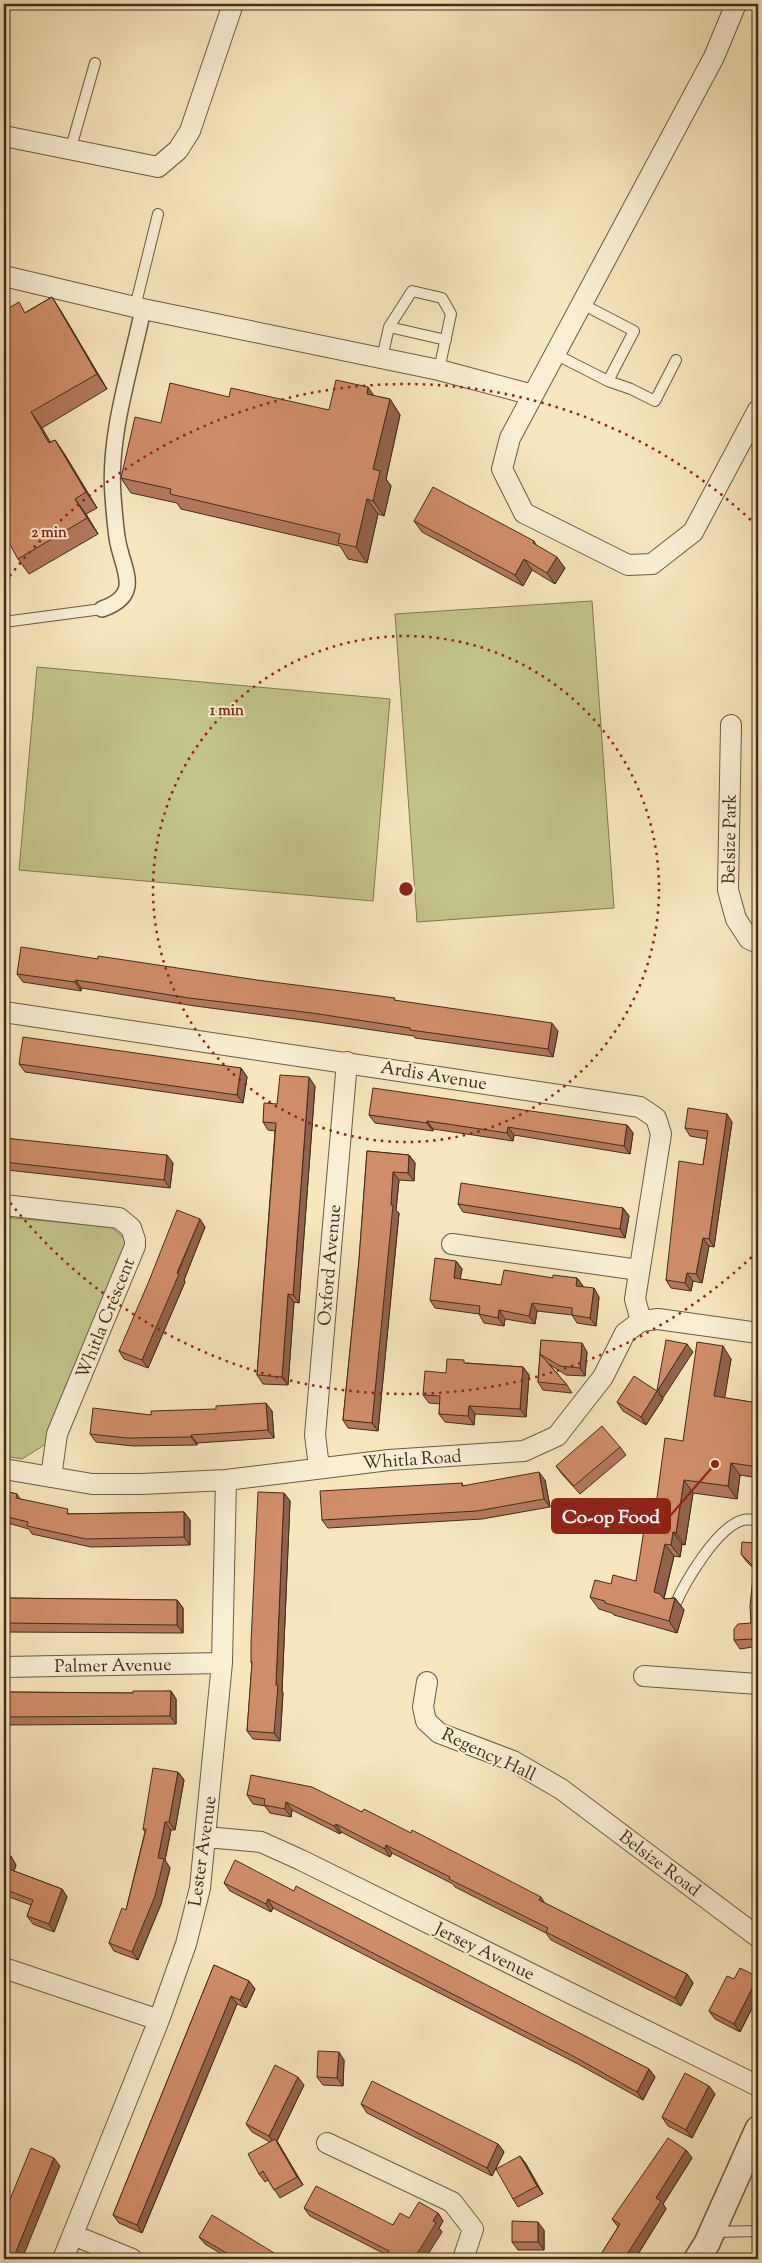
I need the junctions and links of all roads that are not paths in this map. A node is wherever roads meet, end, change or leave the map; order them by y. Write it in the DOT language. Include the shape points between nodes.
graph roads {
  1 [pos="233,4"];
  2 [pos="736,4"];
  3 [pos="95,63"];
  4 [pos="4,136"];
  5 [pos="70,151"];
  6 [pos="158,214"];
  7 [pos="4,276"];
  8 [pos="582,304"];
  9 [pos="139,308"];
  10 [pos="389,327"];
  11 [pos="446,340"];
  12 [pos="555,354"];
  13 [pos="382,358"];
  14 [pos="676,360"];
  15 [pos="439,370"];
  16 [pos="608,381"];
  17 [pos="533,395"];
  18 [pos="758,410"];
  19 [pos="102,609"];
  20 [pos="4,622"];
  21 [pos="731,725"];
  22 [pos="758,943"];
  23 [pos="4,1012"];
  24 [pos="347,1062"];
  25 [pos="4,1206"];
  26 [pos="452,1244"];
  27 [pos="639,1270"];
  28 [pos="641,1321"];
  29 [pos="758,1333"];
  30 [pos="319,1467"];
  31 [pos="4,1469"];
  32 [pos="52,1477"];
  33 [pos="226,1480"];
  34 [pos="758,1520"];
  35 [pos="675,1605"];
  36 [pos="222,1663"];
  37 [pos="4,1667"];
  38 [pos="644,1676"];
  39 [pos="427,1682"];
  40 [pos="758,1684"];
  41 [pos="561,1789"];
  42 [pos="206,1838"];
  43 [pos="758,1937"];
  44 [pos="4,1968"];
  45 [pos="158,2020"];
  46 [pos="758,2086"];
  47 [pos="758,2129"];
  48 [pos="328,2143"];
  49 [pos="758,2231"];
  50 [pos="712,2232"];
  51 [pos="73,2235"];
  52 [pos="63,2259"];
  53 [pos="132,2259"];
  54 [pos="463,2259"];
  55 [pos="697,2259"];
  1 -- 5 [label="street" via="190,130 178,150 158,166"];
  2 -- 8 [label="street" via="714,56"];
  3 -- 5 [label="lane"];
  4 -- 5 [label="street"];
  6 -- 9 [label="lane"];
  7 -- 9 [label="street"];
  8 -- 12 [label="street"];
  8 -- 16 [label="lane" via="634,331"];
  9 -- 13 [label="street"];
  9 -- 19 [label="street" via="116,434 112,480 117,539 128,576 126,592 116,604"];
  10 -- 11 [label="lane"];
  10 -- 11 [label="lane" via="412,291 442,298 451,314"];
  10 -- 13 [label="lane"];
  11 -- 15 [label="lane"];
  12 -- 16 [label="lane"];
  12 -- 17 [label="street"];
  13 -- 15 [label="street"];
  14 -- 16 [label="lane" via="655,401"];
  15 -- 17 [label="street"];
  17 -- 18 [label="street" via="510,438 502,469 524,513 628,565 652,564 693,532"];
  19 -- 20 [label="lane"];
  21 -- 22 [label="street, Belsize Park" via="728,890 736,919 748,938"];
  23 -- 24 [label="street, Ardis Avenue"];
  24 -- 27 [label="street, Ardis Avenue" via="640,1107 656,1118 661,1134"];
  24 -- 30 [label="street, Oxford Avenue" via="314,1435"];
  25 -- 32 [label="street, Whitla Crescent" via="119,1218 131,1228 136,1240 57,1434"];
  26 -- 27 [label="street"];
  27 -- 28 [label="street, Ardis Avenue" via="635,1299"];
  28 -- 29 [label="street" via="658,1319"];
  28 -- 30 [label="street, Whitla Road" via="625,1333 603,1377 557,1436 524,1451"];
  30 -- 33 [label="street, Whitla Road"];
  31 -- 32 [label="street, Whitla Road"];
  32 -- 33 [label="street, Whitla Road" via="92,1484"];
  33 -- 36 [label="street, Lester Avenue"];
  34 -- 35 [label="lane" via="744,1520 724,1532 691,1571"];
  36 -- 37 [label="street, Palmer Avenue"];
  36 -- 42 [label="street, Lester Avenue"];
  38 -- 40 [label="street"];
  39 -- 41 [label="street, Regency Hall" via="423,1707 426,1721 439,1733 512,1761"];
  41 -- 43 [label="street, Belsize Road"];
  42 -- 45 [label="street, Lester Avenue" via="200,1888 186,1944"];
  42 -- 46 [label="street, Jersey Avenue" via="261,1842"];
  44 -- 45 [label="street"];
  45 -- 51 [label="street, Lester Avenue"];
  47 -- 50 [label="street"];
  48 -- 54 [label="street" via="452,2202 473,2230"];
  49 -- 50 [label="lane"];
  50 -- 55 [label="street"];
  51 -- 52 [label="street, Lester Avenue"];
  51 -- 53 [label="street"];
}
